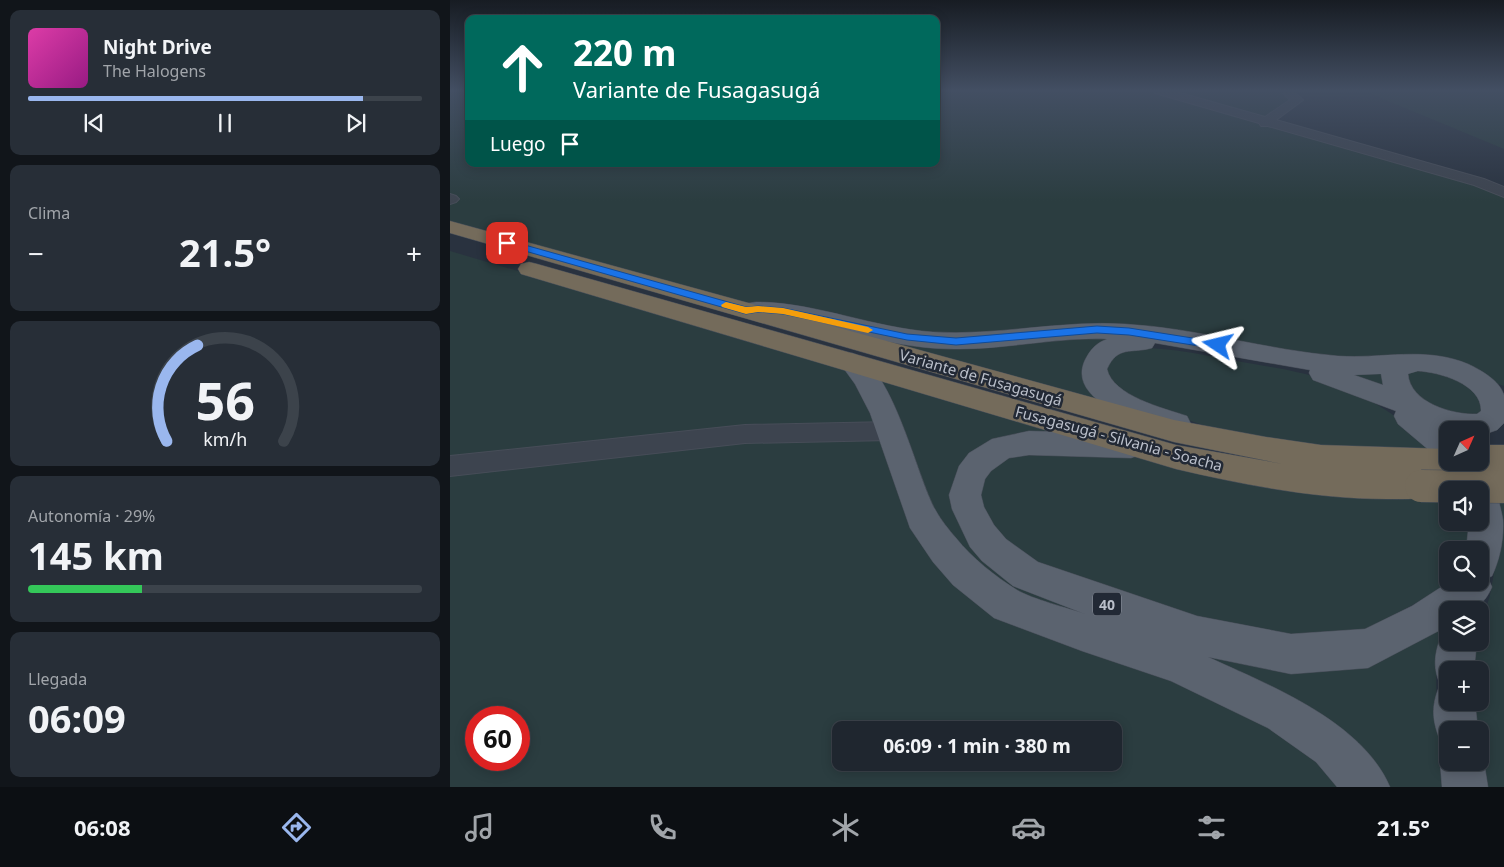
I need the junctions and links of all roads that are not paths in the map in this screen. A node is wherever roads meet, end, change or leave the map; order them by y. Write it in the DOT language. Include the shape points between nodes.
graph roads {
  1 [pos="1282,128"];
  2 [pos="1413,147"];
  3 [pos="1395,159"];
  4 [pos="1504,192"];
  5 [pos="450,227"];
  6 [pos="450,245"];
  7 [pos="746,310"];
  8 [pos="852,362"];
  9 [pos="1404,364"];
  10 [pos="1473,379"];
  11 [pos="1351,383"];
  12 [pos="1504,389"];
  13 [pos="1421,411"];
  14 [pos="1494,419"];
  15 [pos="890,432"];
  16 [pos="1439,436"];
  17 [pos="1228,441"];
  18 [pos="1439,441"];
  19 [pos="1140,446"];
  20 [pos="1439,461"];
  21 [pos="1489,461"];
  22 [pos="1504,461"];
  23 [pos="450,466"];
  24 [pos="1465,471"];
  25 [pos="1474,481"];
  26 [pos="1487,481"];
  27 [pos="1439,489"];
  28 [pos="1467,591"];
  29 [pos="1463,771"];
  30 [pos="1366,787"];
  31 [pos="1465,787"];
  1 -- 3 [label="street"];
  2 -- 3 [label="street"];
  3 -- 4 [label="street"];
  5 -- 7 [label="highway, Variante de Fusagasugá / 40"];
  6 -- 8 [label="highway, 40"];
  7 -- 9 [label="main road, 40" via="783,311 870,331 933,340 981,340 1097,330 1183,339 1321,363 1355,366"];
  7 -- 17 [label="highway, Variante de Fusagasugá / 40" via="1118,416"];
  8 -- 15 [label="main road, 40" via="866,379"];
  8 -- 19 [label="highway, Fusagasugá - Silvania - Soacha / 40"];
  9 -- 10 [label="main road, 40" via="1436,363"];
  9 -- 13 [label="main road, 40" via="1395,371 1394,382 1400,393"];
  10 -- 12 [label="street"];
  10 -- 14 [label="main road, 40" via="1493,399"];
  11 -- 13 [label="main road, 40"];
  11 -- 17 [label="main road, 40" via="1302,367 1178,344 1128,342 1107,349 1100,356 1094,375 1110,396 1136,409"];
  11 -- 18 [label="main road" via="1381,398"];
  13 -- 14 [label="main road, 40" via="1463,425"];
  13 -- 16 [label="main road, 40"];
  14 -- 26 [label="main road, 40"];
  15 -- 23 [label="street" via="746,434"];
  15 -- 30 [label="main road, 40" via="922,518 945,551 966,573 1007,605 1178,663 1283,713 1331,747"];
  17 -- 20 [label="highway, Variante de Fusagasugá / 40" via="1320,456"];
  19 -- 27 [label="highway, Fusagasugá - Silvania - Soacha / 40, bridge" via="1225,468 1271,475 1362,485"];
  19 -- 28 [label="main road, 40" via="1028,443 1003,447 980,462 970,475 965,495 968,509 982,536 994,550 1026,574 1197,635 1290,654 1368,648"];
  21 -- 22 [label="highway, bridge"];
  24 -- 25 [label="main road, 40"];
  29 -- 31 [label="main road"];
}
